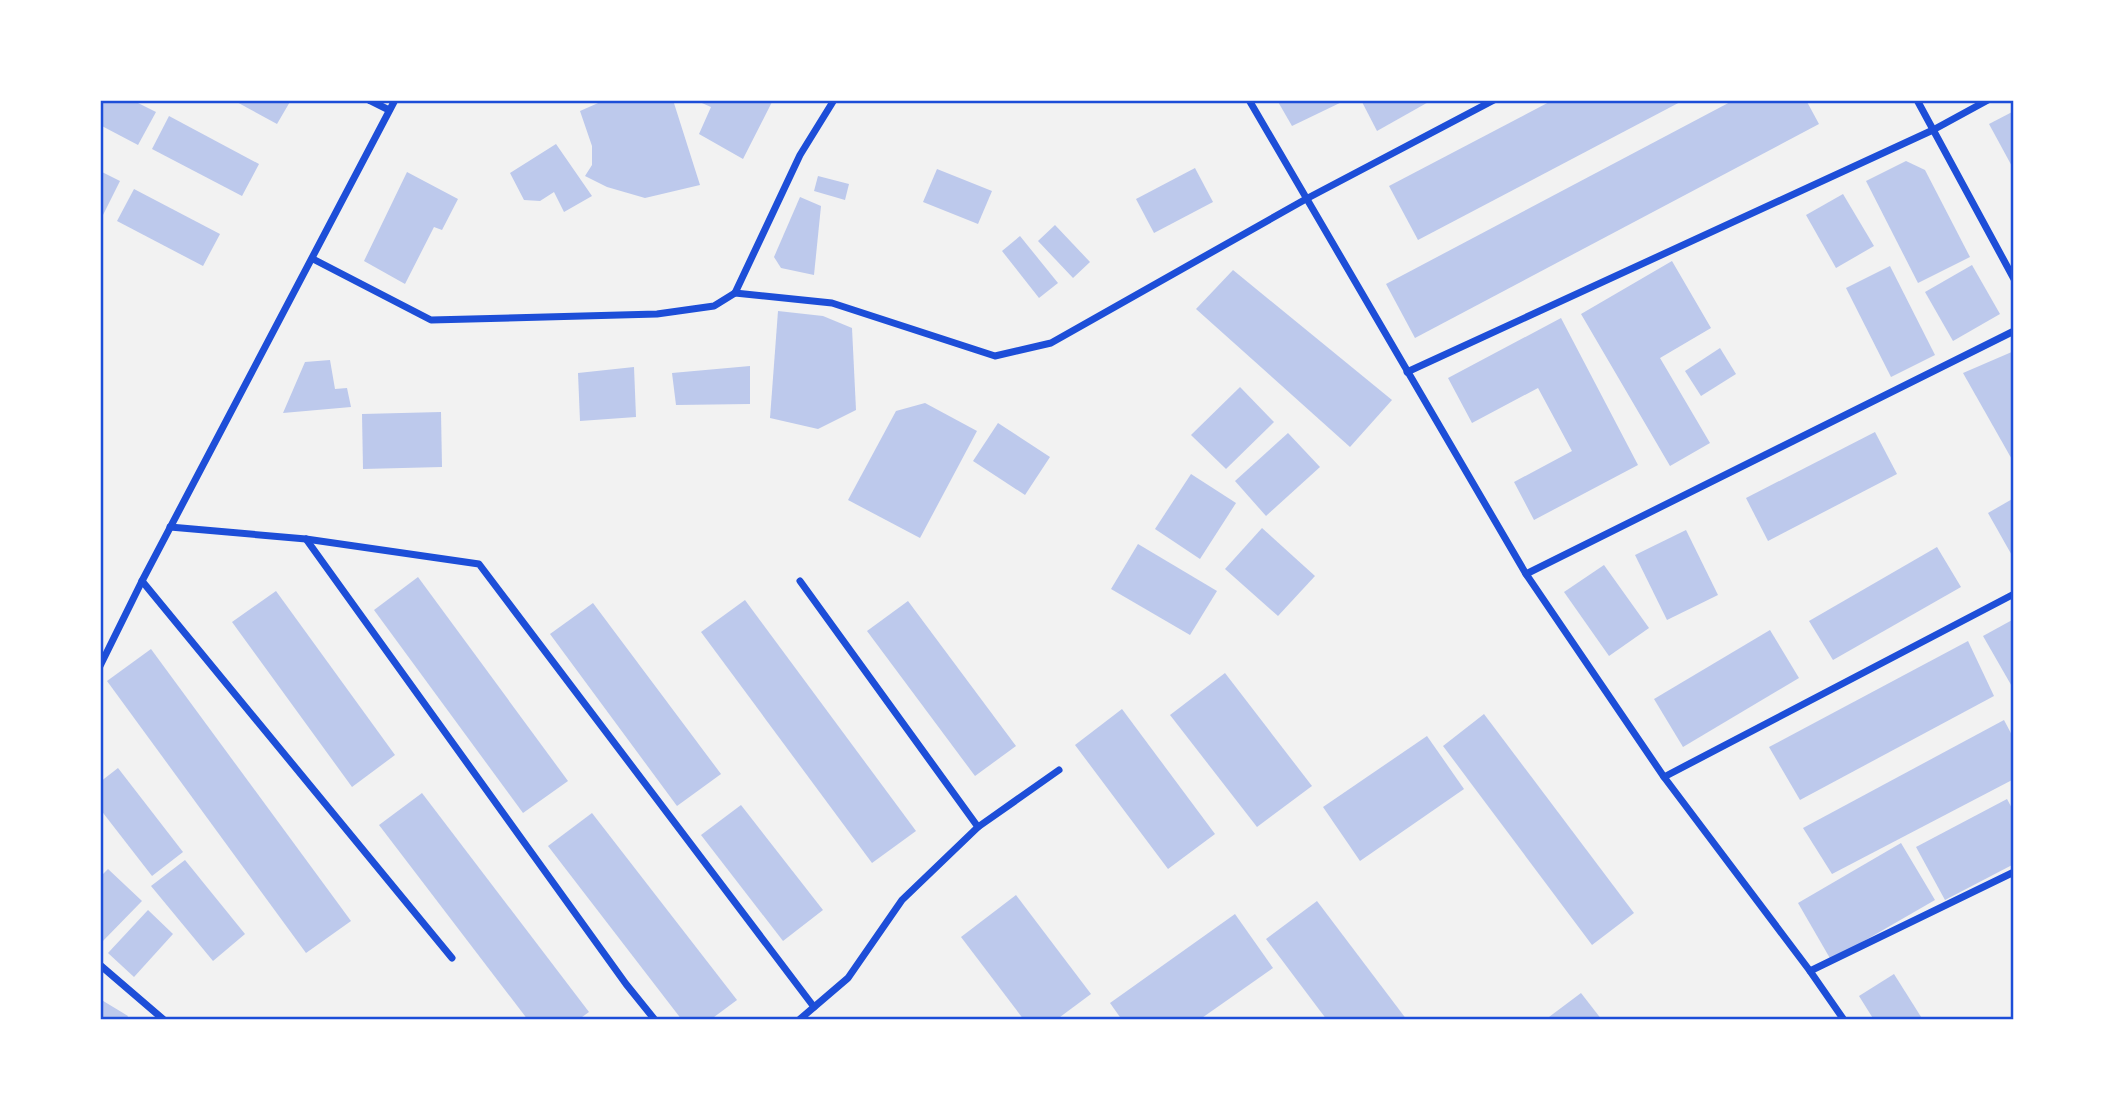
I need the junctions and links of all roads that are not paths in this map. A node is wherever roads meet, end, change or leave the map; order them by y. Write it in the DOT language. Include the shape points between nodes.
graph roads {
  1 [pos="369,100"];
  2 [pos="395,100"];
  3 [pos="834,100"];
  4 [pos="1249,100"];
  5 [pos="1492,100"];
  6 [pos="1917,100"];
  7 [pos="1988,100"];
  8 [pos="389,110"];
  9 [pos="1933,130"];
  10 [pos="1306,199"];
  11 [pos="313,258"];
  12 [pos="2014,279"];
  13 [pos="735,293"];
  14 [pos="2014,331"];
  15 [pos="1407,372"];
  16 [pos="170,527"];
  17 [pos="306,539"];
  18 [pos="1526,575"];
  19 [pos="142,581"];
  20 [pos="800,581"];
  21 [pos="2014,594"];
  22 [pos="100,666"];
  23 [pos="1059,770"];
  24 [pos="1664,777"];
  25 [pos="978,827"];
  26 [pos="2014,872"];
  27 [pos="452,958"];
  28 [pos="100,965"];
  29 [pos="1810,971"];
  30 [pos="814,1007"];
  31 [pos="164,1020"];
  32 [pos="654,1020"];
  33 [pos="799,1020"];
  34 [pos="1844,1020"];
  1 -- 8 [label="street"];
  2 -- 8 [label="street"];
  3 -- 13 [label="street" via="800,155"];
  4 -- 10 [label="street"];
  5 -- 10 [label="street"];
  6 -- 9 [label="street"];
  7 -- 9 [label="street"];
  8 -- 11 [label="street"];
  9 -- 12 [label="street"];
  9 -- 15 [label="street"];
  10 -- 13 [label="street" via="1051,343 995,356 832,303"];
  10 -- 15 [label="street"];
  11 -- 13 [label="street" via="430,320 657,314 714,306"];
  11 -- 16 [label="street"];
  14 -- 18 [label="street"];
  15 -- 18 [label="street"];
  16 -- 17 [label="street"];
  16 -- 19 [label="street"];
  17 -- 30 [label="street" via="479,564"];
  17 -- 32 [label="street"];
  18 -- 24 [label="street"];
  19 -- 22 [label="street"];
  19 -- 27 [label="street"];
  20 -- 25 [label="street"];
  21 -- 24 [label="street"];
  23 -- 25 [label="street"];
  24 -- 29 [label="street"];
  25 -- 30 [label="street" via="902,901 848,978"];
  26 -- 29 [label="street"];
  28 -- 31 [label="street"];
  29 -- 34 [label="street"];
  30 -- 33 [label="street"];
}
